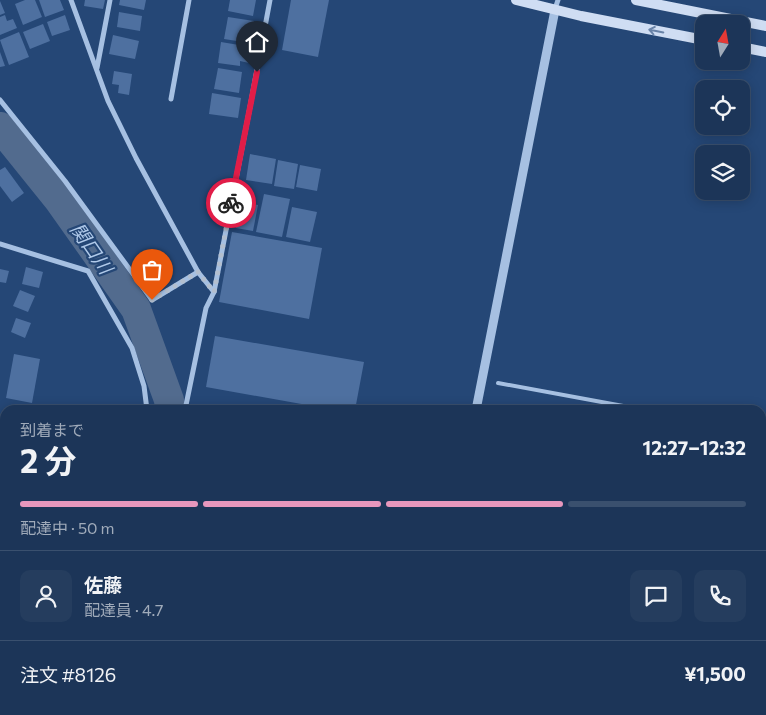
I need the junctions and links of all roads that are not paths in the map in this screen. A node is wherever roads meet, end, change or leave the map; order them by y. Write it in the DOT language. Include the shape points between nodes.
graph roads {
  1 [pos="71,0"];
  2 [pos="110,0"];
  3 [pos="189,0"];
  4 [pos="270,0"];
  5 [pos="516,0"];
  6 [pos="636,0"];
  7 [pos="556,5"];
  8 [pos="766,26"];
  9 [pos="695,38"];
  10 [pos="750,49"];
  11 [pos="766,52"];
  12 [pos="97,70"];
  13 [pos="0,100"];
  14 [pos="171,100"];
  15 [pos="0,244"];
  16 [pos="198,272"];
  17 [pos="214,292"];
  18 [pos="498,383"];
  19 [pos="146,405"];
  20 [pos="186,405"];
  21 [pos="477,405"];
  22 [pos="618,405"];
  1 -- 12 [label="street"];
  2 -- 12 [label="street"];
  3 -- 14 [label="street"];
  4 -- 17 [label="street"];
  5 -- 7 [label="main road"];
  6 -- 8 [label="main road"];
  9 -- 7 [label="main road, one-way"];
  7 -- 21 [label="street"];
  10 -- 11 [label="main road"];
  12 -- 16 [label="street" via="108,101 136,158"];
  13 -- 16 [label="street" via="65,181 152,300"];
  15 -- 19 [label="street" via="88,271 132,348"];
  16 -- 17 [label="street"];
  17 -- 20 [label="street" via="206,308"];
  18 -- 22 [label="lane"];
}
